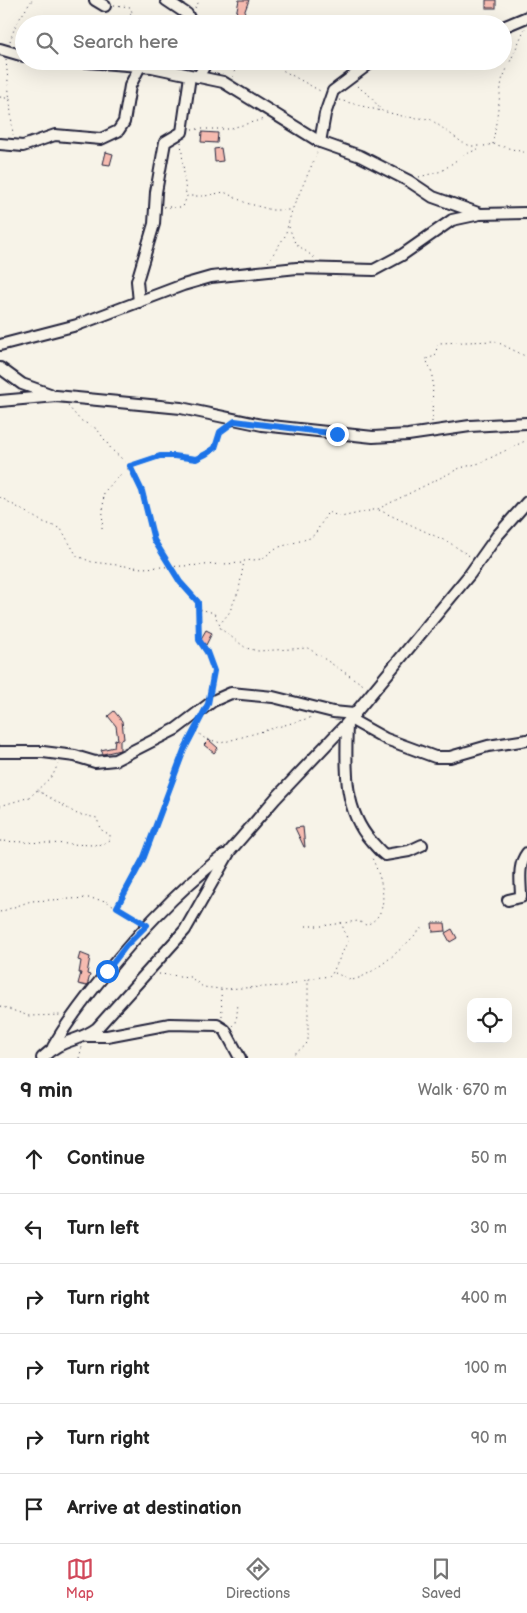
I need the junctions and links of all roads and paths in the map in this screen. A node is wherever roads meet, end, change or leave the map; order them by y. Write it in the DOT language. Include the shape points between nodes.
graph roads {
  1 [pos="32,0"];
  2 [pos="95,0"];
  3 [pos="166,0"];
  4 [pos="108,5"];
  5 [pos="131,12"];
  6 [pos="23,15"];
  7 [pos="130,15"];
  8 [pos="133,15"];
  9 [pos="187,15"];
  10 [pos="527,21"];
  11 [pos="512,25"];
  12 [pos="15,27"];
  13 [pos="4,51"];
  14 [pos="512,56"];
  15 [pos="138,70"];
  16 [pos="162,70"];
  17 [pos="201,70"];
  18 [pos="235,70"];
  19 [pos="283,70"];
  20 [pos="361,70"];
  21 [pos="506,70"];
  22 [pos="194,76"];
  23 [pos="349,79"];
  24 [pos="231,86"];
  25 [pos="332,96"];
  26 [pos="0,98"];
  27 [pos="11,99"];
  28 [pos="382,111"];
  29 [pos="274,116"];
  30 [pos="182,130"];
  31 [pos="320,142"];
  32 [pos="0,144"];
  33 [pos="493,144"];
  34 [pos="14,146"];
  35 [pos="482,146"];
  36 [pos="527,153"];
  37 [pos="419,178"];
  38 [pos="186,196"];
  39 [pos="155,204"];
  40 [pos="292,210"];
  41 [pos="527,213"];
  42 [pos="480,214"];
  43 [pos="289,225"];
  44 [pos="266,264"];
  45 [pos="328,269"];
  46 [pos="139,302"];
  47 [pos="0,345"];
  48 [pos="527,357"];
  49 [pos="0,368"];
  50 [pos="59,397"];
  51 [pos="0,401"];
  52 [pos="235,421"];
  53 [pos="527,423"];
  54 [pos="431,432"];
  55 [pos="527,440"];
  56 [pos="130,466"];
  57 [pos="0,497"];
  58 [pos="527,502"];
  59 [pos="378,509"];
  60 [pos="102,529"];
  61 [pos="478,562"];
  62 [pos="242,563"];
  63 [pos="172,566"];
  64 [pos="200,609"];
  65 [pos="219,625"];
  66 [pos="372,690"];
  67 [pos="208,704"];
  68 [pos="314,717"];
  69 [pos="350,719"];
  70 [pos="199,722"];
  71 [pos="195,730"];
  72 [pos="527,740"];
  73 [pos="0,752"];
  74 [pos="62,754"];
  75 [pos="38,790"];
  76 [pos="0,806"];
  77 [pos="0,841"];
  78 [pos="422,845"];
  79 [pos="230,851"];
  80 [pos="369,851"];
  81 [pos="527,853"];
  82 [pos="508,900"];
  83 [pos="117,907"];
  84 [pos="0,912"];
  85 [pos="341,922"];
  86 [pos="147,925"];
  87 [pos="306,926"];
  88 [pos="422,927"];
  89 [pos="152,967"];
  90 [pos="334,973"];
  91 [pos="308,979"];
  92 [pos="221,989"];
  93 [pos="238,1004"];
  94 [pos="0,1006"];
  95 [pos="73,1015"];
  96 [pos="222,1026"];
  97 [pos="86,1036"];
  98 [pos="53,1047"];
  99 [pos="42,1058"];
  100 [pos="79,1058"];
  101 [pos="240,1058"];
  102 [pos="293,1058"];
  1 -- 6 [label="path"];
  2 -- 4 [label="street"];
  3 -- 9 [label="street"];
  4 -- 5 [label="path" via="130,7"];
  5 -- 7 [label="path"];
  5 -- 8 [label="path"];
  10 -- 11 [label="street"];
  10 -- 14 [label="path"];
  12 -- 13 [label="path"];
  13 -- 27 [label="path"];
  15 -- 34 [label="street" via="130,86 124,122 118,131 101,139 56,135"];
  16 -- 22 [label="street"];
  17 -- 22 [label="street"];
  18 -- 24 [label="path"];
  19 -- 25 [label="path"];
  20 -- 23 [label="street"];
  21 -- 33 [label="path"];
  22 -- 24 [label="street"];
  22 -- 30 [label="street"];
  23 -- 25 [label="street" via="336,87"];
  23 -- 28 [label="path"];
  24 -- 29 [label="street"];
  25 -- 28 [label="path" via="352,105"];
  25 -- 31 [label="street" via="324,114"];
  26 -- 27 [label="path"];
  27 -- 34 [label="path"];
  28 -- 35 [label="path" via="430,119 464,143"];
  29 -- 30 [label="path" via="228,129"];
  29 -- 31 [label="street"];
  30 -- 38 [label="path"];
  30 -- 39 [label="street" via="165,142"];
  31 -- 40 [label="path"];
  31 -- 42 [label="street" via="378,165 433,197"];
  32 -- 34 [label="street"];
  33 -- 35 [label="path"];
  33 -- 36 [label="path"];
  35 -- 37 [label="path" via="442,171"];
  38 -- 39 [label="path" via="180,208"];
  38 -- 40 [label="path" via="224,192 246,203 272,210"];
  39 -- 46 [label="street" via="152,230 137,281"];
  40 -- 43 [label="path"];
  41 -- 42 [label="street"];
  42 -- 45 [label="street" via="452,220 374,270"];
  43 -- 44 [label="path" via="280,246"];
  43 -- 45 [label="path" via="295,243"];
  45 -- 46 [label="street" via="297,268 212,277"];
  46 -- 47 [label="street" via="69,327"];
  48 -- 54 [label="path" via="495,341 438,343 435,356 426,359 433,376"];
  49 -- 50 [label="street" via="22,384"];
  50 -- 51 [label="street"];
  50 -- 52 [label="street" via="181,408"];
  50 -- 56 [label="path" via="80,420 97,429 112,450"];
  52 -- 54 [label="street" via="373,437"];
  52 -- 56 [label="path" via="220,432 215,448 196,459 160,456"];
  53 -- 54 [label="street"];
  55 -- 59 [label="path" via="480,463 460,468"];
  56 -- 60 [label="path" via="104,492"];
  56 -- 63 [label="path" via="142,491 154,540"];
  57 -- 63 [label="path" via="40,521 61,529 76,556 84,560 142,568"];
  58 -- 61 [label="street"];
  59 -- 61 [label="path" via="450,543"];
  59 -- 62 [label="path" via="341,516 328,512 310,538 276,548 262,559"];
  61 -- 66 [label="street"];
  62 -- 63 [label="path"];
  62 -- 65 [label="path" via="239,590 229,613"];
  63 -- 64 [label="path" via="180,582 197,599"];
  64 -- 65 [label="path" via="214,613"];
  64 -- 67 [label="path" via="199,640 214,671"];
  65 -- 66 [label="path" via="246,648 258,651 308,648"];
  66 -- 69 [label="street"];
  67 -- 69 [label="street" via="222,695 240,693 288,700"];
  67 -- 74 [label="street" via="176,729 115,760 95,762"];
  68 -- 71 [label="path" via="222,743 204,738"];
  69 -- 72 [label="street" via="386,739 435,758"];
  69 -- 78 [label="street" via="346,777 353,811 363,831 385,855"];
  69 -- 79 [label="street"];
  70 -- 71 [label="path"];
  71 -- 83 [label="path" via="184,750 144,857"];
  73 -- 74 [label="street"];
  74 -- 75 [label="path" via="54,774"];
  75 -- 76 [label="path"];
  75 -- 77 [label="path" via="77,814 97,818 100,828 110,835 110,840 93,846"];
  79 -- 86 [label="street" via="193,879"];
  79 -- 89 [label="street" via="185,930"];
  80 -- 85 [label="path" via="379,876 381,913 366,925 358,921"];
  81 -- 82 [label="street" via="522,859 519,875 521,897"];
  83 -- 84 [label="path" via="89,898 31,901"];
  83 -- 86 [label="path"];
  85 -- 87 [label="path"];
  85 -- 90 [label="path" via="348,941"];
  86 -- 95 [label="street" via="126,946"];
  88 -- 90 [label="path" via="399,952 360,978 350,980"];
  89 -- 92 [label="path" via="149,971 153,973 190,977 202,986"];
  89 -- 97 [label="street" via="108,1017"];
  90 -- 91 [label="path"];
  91 -- 92 [label="path" via="276,987"];
  91 -- 102 [label="path" via="308,1040"];
  92 -- 96 [label="path"];
  93 -- 96 [label="path" via="236,1025"];
  94 -- 95 [label="path" via="29,1016"];
  95 -- 98 [label="street"];
  96 -- 97 [label="street" via="170,1024 121,1034"];
  96 -- 101 [label="street"];
  97 -- 98 [label="street"];
  97 -- 100 [label="path"];
  98 -- 99 [label="street"];
}
